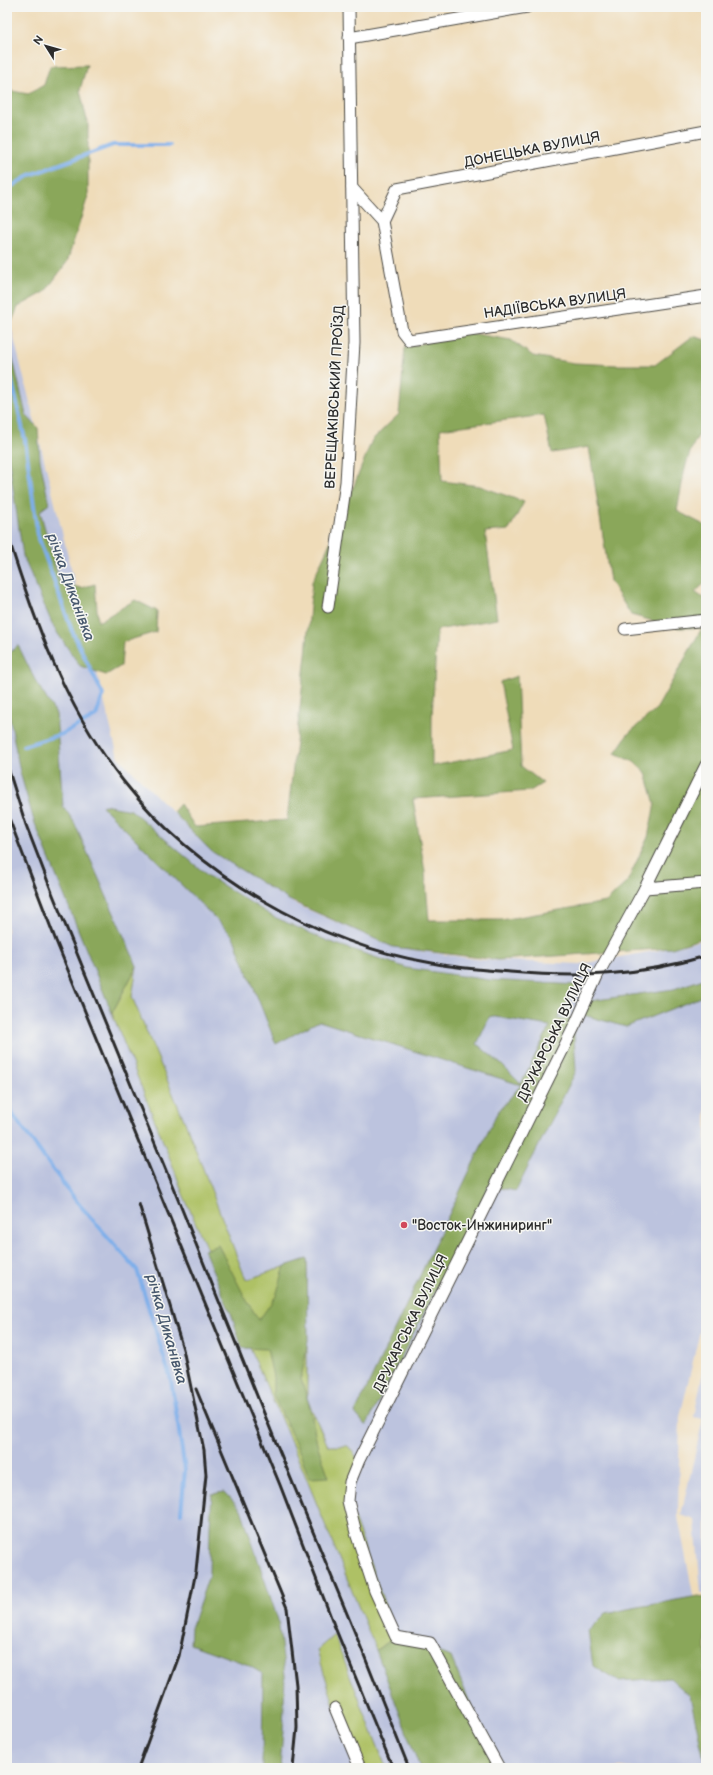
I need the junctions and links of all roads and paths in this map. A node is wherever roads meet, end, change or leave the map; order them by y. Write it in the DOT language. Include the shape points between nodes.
graph roads {
  1 [pos="349,7"];
  2 [pos="527,7"];
  3 [pos="349,38"];
  4 [pos="706,131"];
  5 [pos="352,188"];
  6 [pos="382,221"];
  7 [pos="706,296"];
  8 [pos="328,607"];
  9 [pos="706,620"];
  10 [pos="625,629"];
  11 [pos="706,765"];
  12 [pos="706,883"];
  13 [pos="645,888"];
  14 [pos="335,1708"];
  15 [pos="360,1768"];
  16 [pos="499,1768"];
  1 -- 3 [label="street, ВЕРЕЩАКІВСЬКИЙ ПРОЇЗД"];
  2 -- 3 [label="street"];
  3 -- 5 [label="street, ВЕРЕЩАКІВСЬКИЙ ПРОЇЗД"];
  4 -- 6 [label="street, ДОНЕЦЬКА ВУЛИЦЯ" via="397,189"];
  5 -- 6 [label="street"];
  5 -- 8 [label="street, ВЕРЕЩАКІВСЬКИЙ ПРОЇЗД" via="352,379 346,482"];
  6 -- 7 [label="street, НАДІЇВСЬКА ВУЛИЦЯ" via="402,331 409,340"];
  9 -- 10 [label="street"];
  11 -- 13 [label="street, ДРУКАРСЬКА ВУЛИЦЯ"];
  12 -- 13 [label="street"];
  13 -- 16 [label="street, ДРУКАРСЬКА ВУЛИЦЯ" via="597,976 350,1482 348,1501 356,1533 375,1591 396,1637 430,1643"];
  14 -- 15 [label="street"];
}
